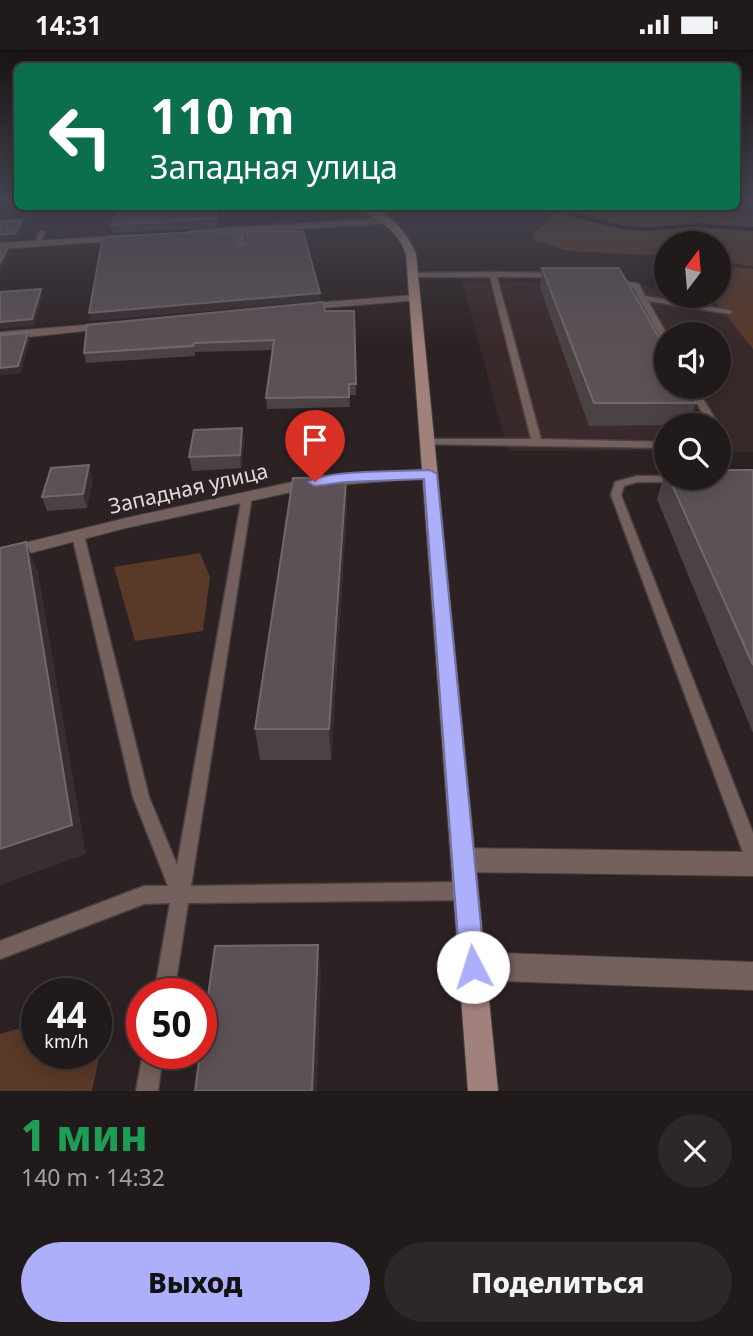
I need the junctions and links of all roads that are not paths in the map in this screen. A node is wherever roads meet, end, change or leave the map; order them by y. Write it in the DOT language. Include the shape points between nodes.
graph roads {
  1 [pos="408,249"];
  2 [pos="493,274"];
  3 [pos="413,275"];
  4 [pos="572,277"];
  5 [pos="597,278"];
  6 [pos="415,298"];
  7 [pos="643,298"];
  8 [pos="286,309"];
  9 [pos="729,312"];
  10 [pos="656,322"];
  11 [pos="123,324"];
  12 [pos="0,336"];
  13 [pos="428,442"];
  14 [pos="537,442"];
  15 [pos="654,445"];
  16 [pos="430,474"];
  17 [pos="654,479"];
  18 [pos="247,496"];
  19 [pos="78,535"];
  20 [pos="0,555"];
  21 [pos="753,855"];
  22 [pos="464,860"];
  23 [pos="753,865"];
  24 [pos="466,891"];
  25 [pos="181,895"];
  26 [pos="0,950"];
  27 [pos="473,967"];
  28 [pos="753,976"];
  29 [pos="167,978"];
  30 [pos="150,1069"];
  31 [pos="147,1091"];
  32 [pos="483,1091"];
  1 -- 3 [label="main road"];
  2 -- 3 [label="lane"];
  2 -- 4 [label="lane"];
  2 -- 14 [label="lane"];
  3 -- 6 [label="main road"];
  5 -- 7 [label="lane" via="636,286"];
  6 -- 8 [label="street"];
  6 -- 13 [label="main road"];
  7 -- 9 [label="lane"];
  7 -- 10 [label="lane"];
  11 -- 12 [label="street"];
  13 -- 14 [label="lane"];
  13 -- 16 [label="main road"];
  14 -- 15 [label="lane"];
  16 -- 18 [label="street, Западная улица" via="345,478"];
  16 -- 22 [label="main road"];
  17 -- 21 [label="lane" via="619,484 617,495"];
  18 -- 19 [label="street, Западная улица"];
  18 -- 25 [label="lane"];
  19 -- 20 [label="street, Западная улица"];
  19 -- 25 [label="lane" via="141,797"];
  22 -- 23 [label="street"];
  22 -- 24 [label="main road"];
  24 -- 25 [label="lane"];
  24 -- 27 [label="main road"];
  25 -- 26 [label="lane" via="144,895"];
  25 -- 29 [label="lane"];
  27 -- 28 [label="street"];
  27 -- 32 [label="main road"];
  30 -- 31 [label="lane"];
}
